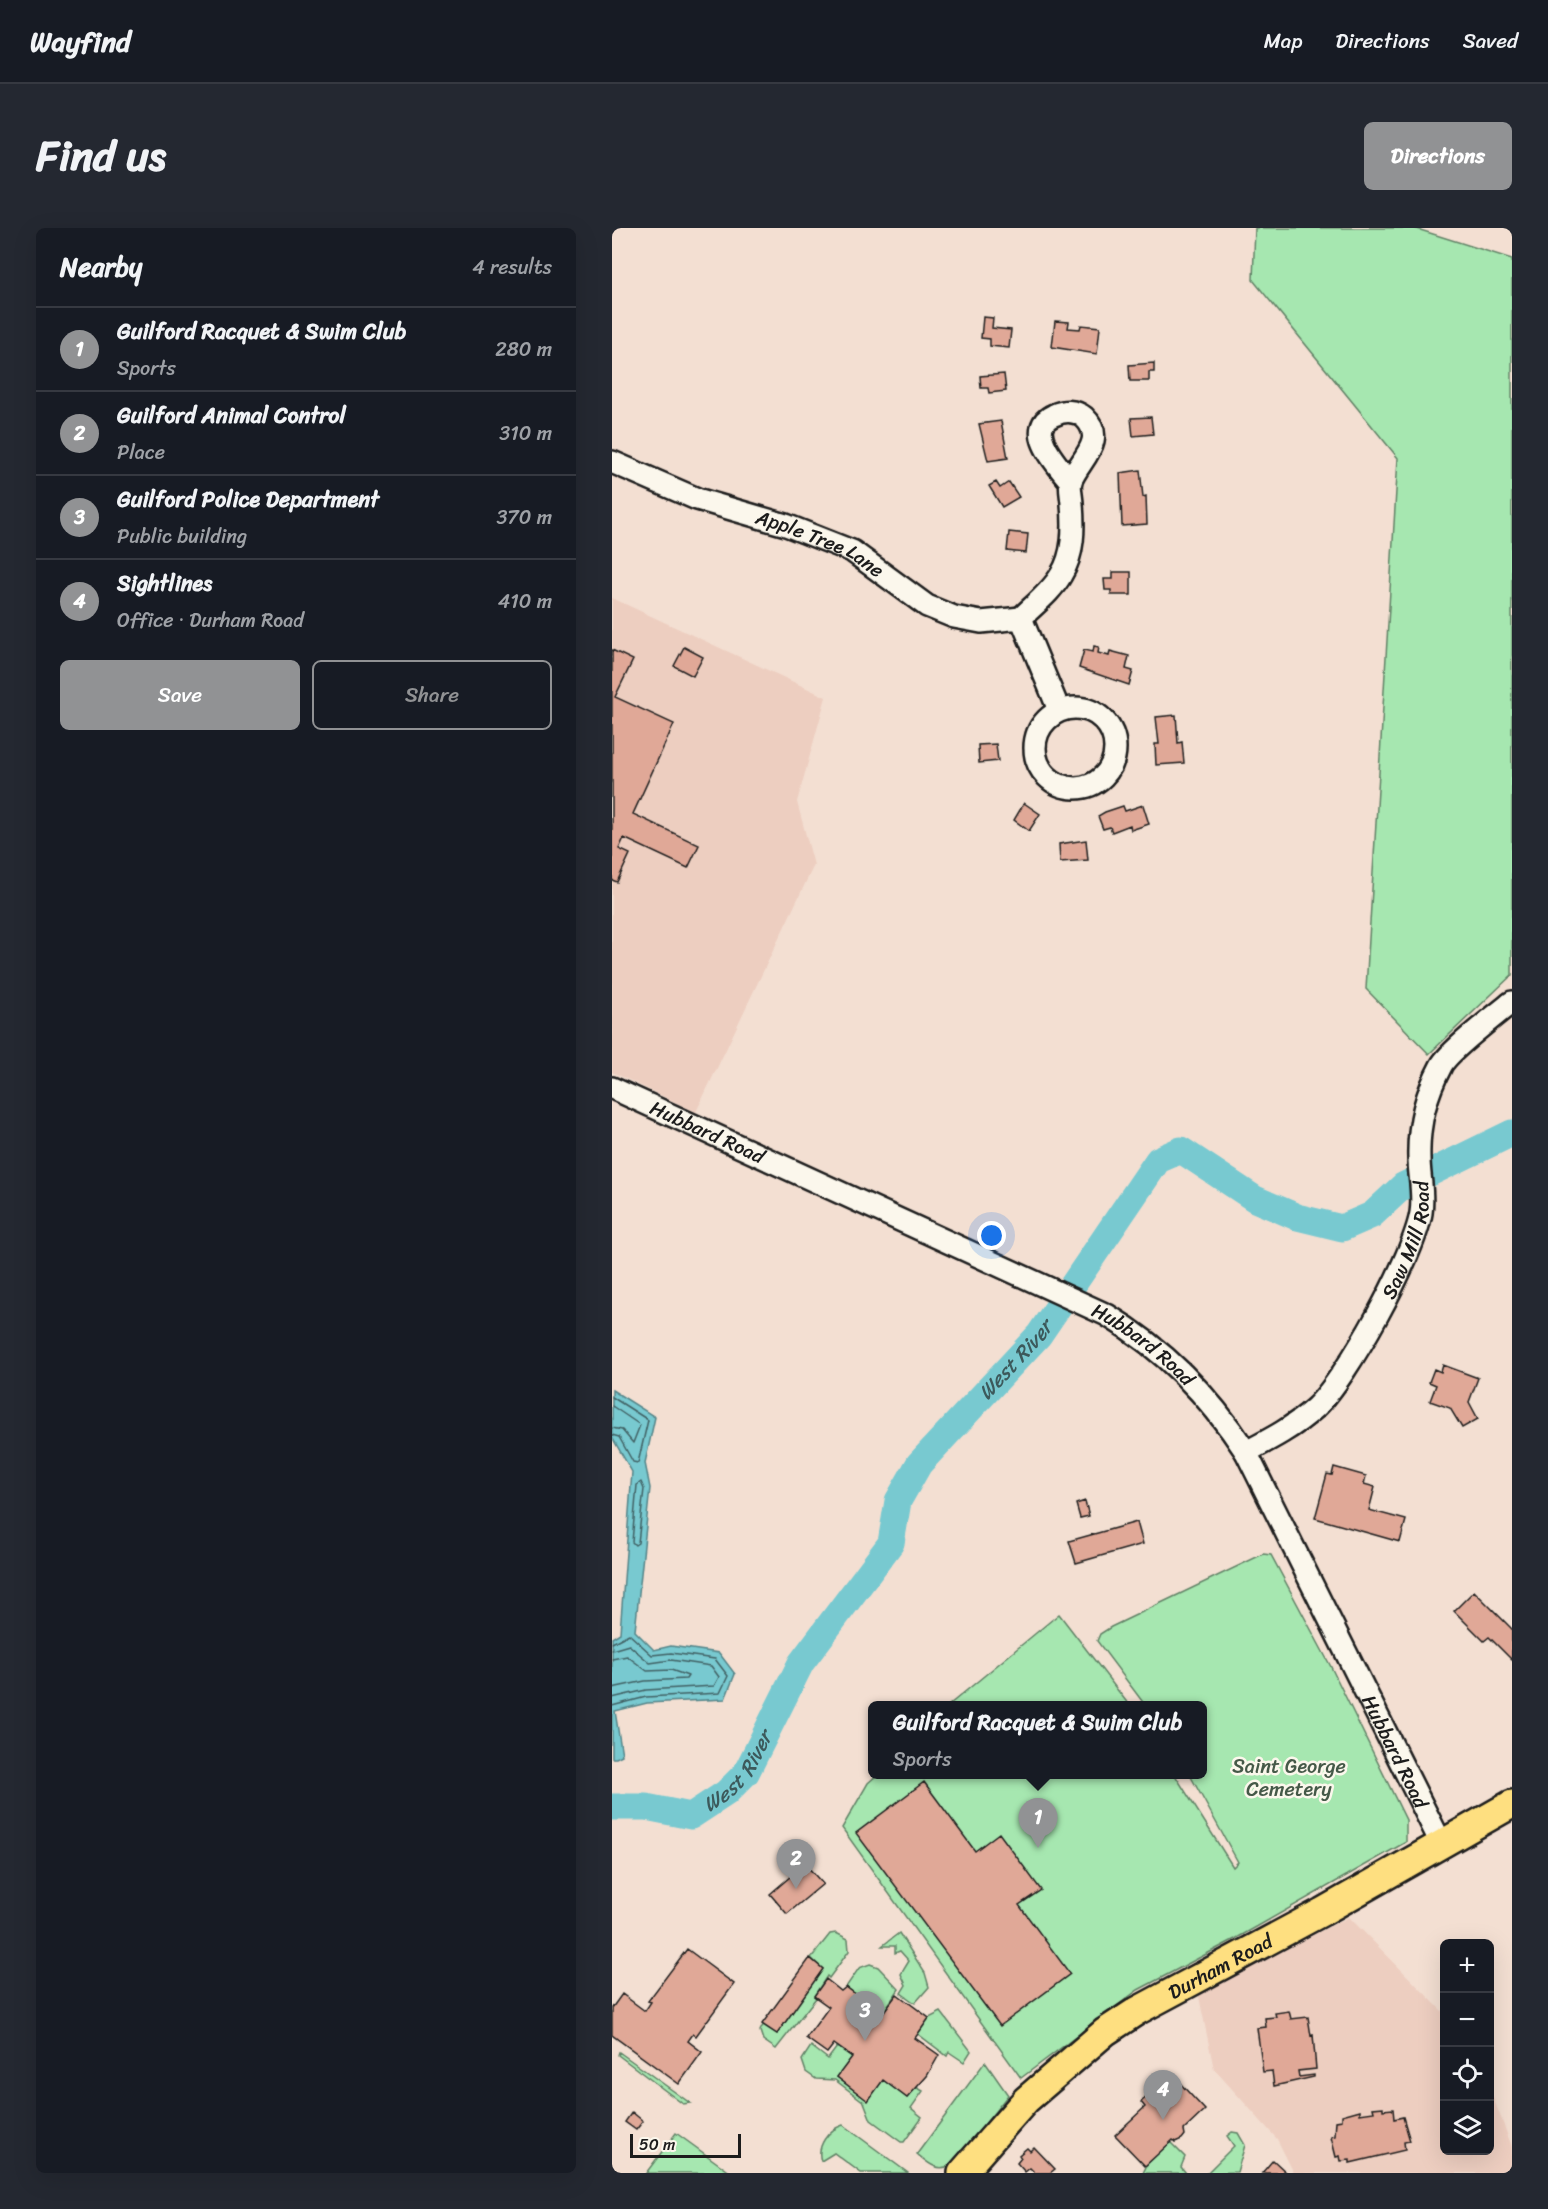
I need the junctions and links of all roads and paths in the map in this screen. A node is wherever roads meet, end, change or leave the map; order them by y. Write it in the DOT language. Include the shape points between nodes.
graph roads {
  1 [pos="612,462"];
  2 [pos="1071,482"];
  3 [pos="1021,618"];
  4 [pos="1059,710"];
  5 [pos="1512,1002"];
  6 [pos="612,1088"];
  7 [pos="1246,1452"];
  8 [pos="1512,1804"];
  9 [pos="1442,1845"];
  10 [pos="962,2173"];
  1 -- 3 [label="street, Apple Tree Lane" via="697,499 842,546 927,606 954,617 981,622"];
  2 -- 3 [label="street" via="1074,528 1070,554 1062,574"];
  3 -- 4 [label="street"];
  5 -- 7 [label="street, Saw Mill Road" via="1442,1064 1422,1113 1422,1211 1418,1230 1406,1260 1332,1386 1297,1423"];
  6 -- 7 [label="street, Hubbard Road" via="1107,1315 1138,1334 1191,1380 1223,1416"];
  7 -- 9 [label="street, Hubbard Road"];
  8 -- 9 [label="main road, Durham Road"];
  9 -- 10 [label="main road, Durham Road" via="1105,2032 1026,2100"];
}
